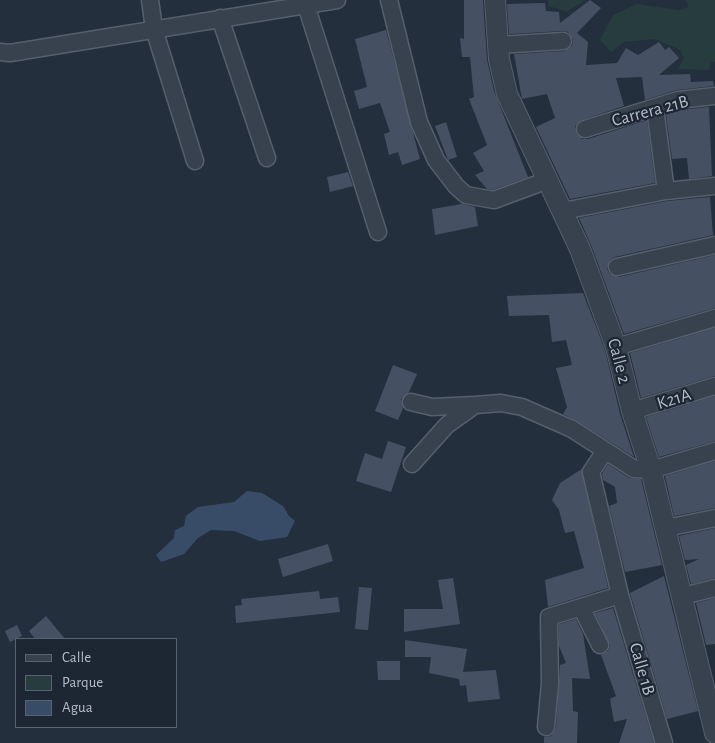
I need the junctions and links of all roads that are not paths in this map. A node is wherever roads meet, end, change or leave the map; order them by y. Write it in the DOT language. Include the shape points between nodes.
graph roads {
  1 [pos="150,0"];
  2 [pos="337,0"];
  3 [pos="390,0"];
  4 [pos="495,0"];
  5 [pos="306,5"];
  6 [pos="220,18"];
  7 [pos="154,29"];
  8 [pos="563,41"];
  9 [pos="498,44"];
  10 [pos="0,52"];
  11 [pos="715,96"];
  12 [pos="655,108"];
  13 [pos="585,129"];
  14 [pos="267,158"];
  15 [pos="194,161"];
  16 [pos="548,180"];
  17 [pos="715,186"];
  18 [pos="666,191"];
  19 [pos="563,211"];
  20 [pos="378,232"];
  21 [pos="715,245"];
  22 [pos="617,267"];
  23 [pos="715,318"];
  24 [pos="616,347"];
  25 [pos="715,386"];
  26 [pos="411,402"];
  27 [pos="475,405"];
  28 [pos="632,411"];
  29 [pos="605,451"];
  30 [pos="715,451"];
  31 [pos="412,464"];
  32 [pos="652,470"];
  33 [pos="715,518"];
  34 [pos="666,528"];
  35 [pos="715,588"];
  36 [pos="620,595"];
  37 [pos="683,596"];
  38 [pos="581,607"];
  39 [pos="600,646"];
  40 [pos="546,727"];
  41 [pos="715,733"];
  42 [pos="664,743"];
  1 -- 7 [label="street"];
  2 -- 5 [label="street"];
  3 -- 16 [label="street" via="419,122 436,160 456,186 466,195 494,200"];
  4 -- 9 [label="street, Calle 2"];
  5 -- 6 [label="street"];
  5 -- 20 [label="street"];
  6 -- 7 [label="street"];
  6 -- 14 [label="street"];
  7 -- 10 [label="street"];
  7 -- 15 [label="street"];
  8 -- 9 [label="street"];
  9 -- 16 [label="street, Calle 2" via="498,59 507,94"];
  11 -- 12 [label="street, Carrera 21B" via="678,100"];
  12 -- 13 [label="street, Carrera 21B"];
  12 -- 18 [label="street"];
  16 -- 19 [label="street, Calle 2"];
  17 -- 18 [label="street"];
  18 -- 19 [label="street"];
  19 -- 24 [label="street, Calle 2"];
  21 -- 22 [label="street"];
  23 -- 24 [label="street"];
  24 -- 28 [label="street, Calle 2"];
  25 -- 28 [label="street, K21A"];
  26 -- 27 [label="street" via="432,406"];
  27 -- 29 [label="street" via="501,403 522,407 572,429"];
  27 -- 31 [label="street" via="447,425"];
  28 -- 32 [label="street, Calle 2"];
  29 -- 32 [label="street" via="634,469"];
  29 -- 36 [label="street" via="591,472"];
  30 -- 32 [label="street"];
  32 -- 34 [label="street, Calle 2"];
  33 -- 34 [label="street"];
  34 -- 37 [label="street, Calle 2"];
  35 -- 37 [label="street"];
  36 -- 38 [label="street"];
  36 -- 42 [label="street, Calle 1B"];
  37 -- 41 [label="street, Calle 2"];
  38 -- 39 [label="street"];
  38 -- 40 [label="street" via="549,617 550,683"];
}
